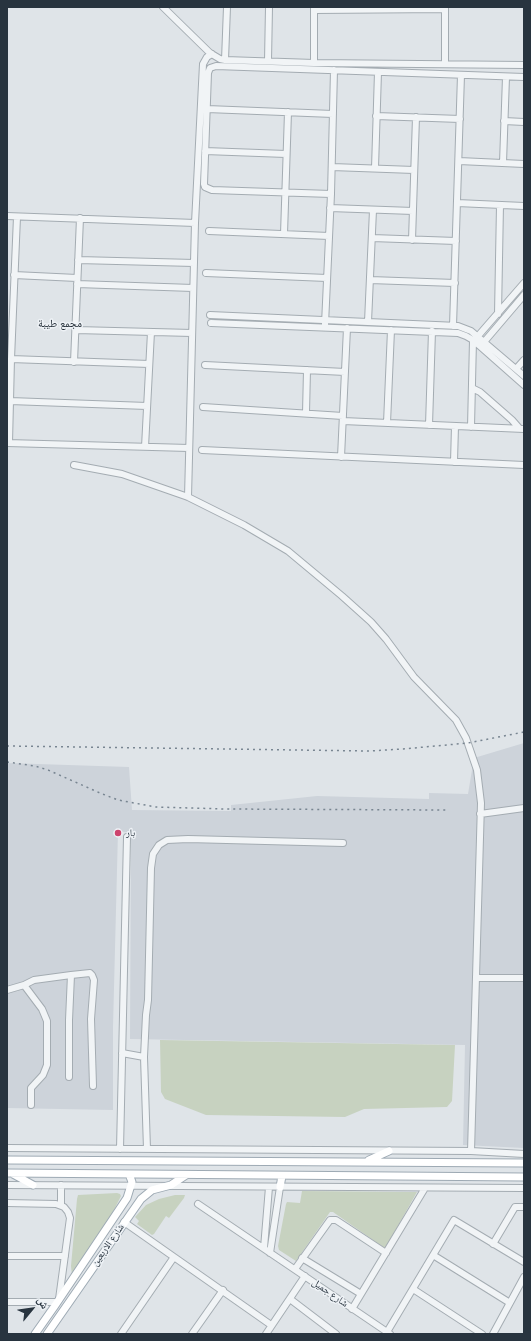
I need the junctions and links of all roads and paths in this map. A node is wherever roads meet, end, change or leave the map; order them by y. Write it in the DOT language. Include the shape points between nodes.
graph roads {
  1 [pos="163,7"];
  2 [pos="227,7"];
  3 [pos="269,7"];
  4 [pos="314,8"];
  5 [pos="358,8"];
  6 [pos="399,8"];
  7 [pos="445,8"];
  8 [pos="212,54"];
  9 [pos="225,60"];
  10 [pos="268,61"];
  11 [pos="314,63"];
  12 [pos="445,64"];
  13 [pos="524,65"];
  14 [pos="334,70"];
  15 [pos="378,72"];
  16 [pos="461,75"];
  17 [pos="506,77"];
  18 [pos="524,77"];
  19 [pos="207,109"];
  20 [pos="288,112"];
  21 [pos="333,114"];
  22 [pos="376,116"];
  23 [pos="416,117"];
  24 [pos="460,119"];
  25 [pos="504,121"];
  26 [pos="524,122"];
  27 [pos="205,151"];
  28 [pos="286,154"];
  29 [pos="459,161"];
  30 [pos="503,163"];
  31 [pos="524,164"];
  32 [pos="332,167"];
  33 [pos="375,168"];
  34 [pos="414,170"];
  35 [pos="285,192"];
  36 [pos="331,194"];
  37 [pos="457,203"];
  38 [pos="500,205"];
  39 [pos="524,206"];
  40 [pos="330,208"];
  41 [pos="373,210"];
  42 [pos="413,211"];
  43 [pos="7,216"];
  44 [pos="17,217"];
  45 [pos="80,218"];
  46 [pos="195,223"];
  47 [pos="209,231"];
  48 [pos="284,234"];
  49 [pos="329,236"];
  50 [pos="372,238"];
  51 [pos="412,240"];
  52 [pos="456,241"];
  53 [pos="7,260"];
  54 [pos="78,260"];
  55 [pos="14,261"];
  56 [pos="194,263"];
  57 [pos="206,273"];
  58 [pos="14,276"];
  59 [pos="327,278"];
  60 [pos="370,280"];
  61 [pos="77,281"];
  62 [pos="455,283"];
  63 [pos="524,283"];
  64 [pos="10,284"];
  65 [pos="193,288"];
  66 [pos="524,295"];
  67 [pos="498,314"];
  68 [pos="210,315"];
  69 [pos="325,320"];
  70 [pos="368,322"];
  71 [pos="211,323"];
  72 [pos="453,326"];
  73 [pos="9,328"];
  74 [pos="325,328"];
  75 [pos="347,328"];
  76 [pos="76,330"];
  77 [pos="391,330"];
  78 [pos="432,331"];
  79 [pos="151,332"];
  80 [pos="192,333"];
  81 [pos="475,338"];
  82 [pos="484,342"];
  83 [pos="11,359"];
  84 [pos="524,360"];
  85 [pos="74,362"];
  86 [pos="149,364"];
  87 [pos="205,365"];
  88 [pos="516,369"];
  89 [pos="307,370"];
  90 [pos="345,372"];
  91 [pos="524,376"];
  92 [pos="524,385"];
  93 [pos="472,388"];
  94 [pos="10,401"];
  95 [pos="147,406"];
  96 [pos="203,407"];
  97 [pos="306,413"];
  98 [pos="343,419"];
  99 [pos="387,423"];
  100 [pos="429,425"];
  101 [pos="454,426"];
  102 [pos="471,427"];
  103 [pos="522,429"];
  104 [pos="8,443"];
  105 [pos="145,447"];
  106 [pos="189,448"];
  107 [pos="202,450"];
  108 [pos="341,457"];
  109 [pos="454,462"];
  110 [pos="74,465"];
  111 [pos="524,465"];
  112 [pos="188,497"];
  113 [pos="524,808"];
  114 [pos="480,814"];
  115 [pos="127,837"];
  116 [pos="343,843"];
  117 [pos="71,975"];
  118 [pos="476,978"];
  119 [pos="524,978"];
  120 [pos="24,985"];
  121 [pos="7,990"];
  122 [pos="122,1053"];
  123 [pos="144,1058"];
  124 [pos="69,1077"];
  125 [pos="93,1086"];
  126 [pos="31,1105"];
  127 [pos="7,1148"];
  128 [pos="120,1149"];
  129 [pos="147,1149"];
  130 [pos="389,1151"];
  131 [pos="472,1151"];
  132 [pos="524,1154"];
  133 [pos="8,1159"];
  134 [pos="365,1162"];
  135 [pos="524,1163"];
  136 [pos="9,1173"];
  137 [pos="129,1174"];
  138 [pos="186,1174"];
  139 [pos="282,1176"];
  140 [pos="524,1177"];
  141 [pos="7,1185"];
  142 [pos="33,1185"];
  143 [pos="61,1185"];
  144 [pos="171,1185"];
  145 [pos="132,1186"];
  146 [pos="269,1186"];
  147 [pos="280,1187"];
  148 [pos="424,1188"];
  149 [pos="524,1188"];
  150 [pos="7,1203"];
  151 [pos="198,1204"];
  152 [pos="61,1205"];
  153 [pos="524,1207"];
  154 [pos="124,1222"];
  155 [pos="493,1244"];
  156 [pos="264,1248"];
  157 [pos="270,1252"];
  158 [pos="386,1253"];
  159 [pos="7,1256"];
  160 [pos="65,1256"];
  161 [pos="433,1256"];
  162 [pos="174,1257"];
  163 [pos="302,1258"];
  164 [pos="524,1262"];
  165 [pos="295,1269"];
  166 [pos="305,1276"];
  167 [pos="524,1277"];
  168 [pos="223,1290"];
  169 [pos="413,1290"];
  170 [pos="361,1294"];
  171 [pos="290,1299"];
  172 [pos="7,1302"];
  173 [pos="57,1303"];
  174 [pos="510,1303"];
  175 [pos="352,1309"];
  176 [pos="62,1312"];
  177 [pos="272,1325"];
  178 [pos="389,1333"];
  179 [pos="35,1334"];
  180 [pos="47,1334"];
  181 [pos="121,1334"];
  182 [pos="192,1334"];
  183 [pos="266,1334"];
  184 [pos="336,1334"];
  185 [pos="482,1334"];
  186 [pos="493,1334"];
  1 -- 8 [label="street"];
  2 -- 9 [label="street"];
  3 -- 10 [label="street"];
  4 -- 5 [label="street"];
  4 -- 11 [label="street"];
  5 -- 6 [label="street"];
  6 -- 7 [label="street"];
  7 -- 12 [label="street"];
  8 -- 9 [label="street"];
  8 -- 46 [label="street" via="203,64"];
  9 -- 10 [label="street"];
  10 -- 11 [label="street"];
  11 -- 12 [label="street"];
  12 -- 13 [label="street"];
  14 -- 15 [label="street"];
  14 -- 19 [label="street" via="213,66 208,70"];
  14 -- 21 [label="street"];
  15 -- 16 [label="street"];
  15 -- 22 [label="street"];
  16 -- 17 [label="street"];
  16 -- 24 [label="street"];
  17 -- 18 [label="street"];
  17 -- 25 [label="street"];
  19 -- 20 [label="street"];
  19 -- 27 [label="street"];
  20 -- 21 [label="street"];
  20 -- 28 [label="street"];
  21 -- 32 [label="street"];
  22 -- 23 [label="street"];
  22 -- 33 [label="street"];
  23 -- 24 [label="street"];
  23 -- 34 [label="street"];
  24 -- 29 [label="street"];
  25 -- 26 [label="street"];
  25 -- 30 [label="street"];
  27 -- 28 [label="street"];
  27 -- 35 [label="street" via="204,184 208,189"];
  28 -- 35 [label="street"];
  29 -- 30 [label="street"];
  29 -- 37 [label="street"];
  30 -- 31 [label="street"];
  32 -- 33 [label="street"];
  32 -- 36 [label="street"];
  33 -- 34 [label="street"];
  34 -- 42 [label="street"];
  35 -- 36 [label="street"];
  35 -- 48 [label="street"];
  36 -- 40 [label="street"];
  37 -- 38 [label="street"];
  37 -- 52 [label="street"];
  38 -- 39 [label="street"];
  38 -- 67 [label="street"];
  40 -- 41 [label="street"];
  40 -- 49 [label="street"];
  41 -- 42 [label="street"];
  41 -- 50 [label="street"];
  42 -- 51 [label="street"];
  43 -- 44 [label="street"];
  44 -- 45 [label="street"];
  44 -- 55 [label="street"];
  45 -- 46 [label="street"];
  45 -- 54 [label="street"];
  46 -- 56 [label="street"];
  47 -- 48 [label="street"];
  48 -- 49 [label="street"];
  49 -- 59 [label="street"];
  50 -- 51 [label="street"];
  50 -- 60 [label="street"];
  51 -- 52 [label="street"];
  52 -- 62 [label="street"];
  53 -- 55 [label="street"];
  54 -- 56 [label="street"];
  54 -- 61 [label="street"];
  55 -- 58 [label="street"];
  56 -- 65 [label="street"];
  57 -- 59 [label="street"];
  58 -- 61 [label="street"];
  58 -- 64 [label="street"];
  59 -- 69 [label="street"];
  60 -- 62 [label="street"];
  60 -- 70 [label="street"];
  61 -- 65 [label="street"];
  61 -- 76 [label="street"];
  62 -- 72 [label="street"];
  63 -- 67 [label="street"];
  64 -- 73 [label="street"];
  65 -- 80 [label="street"];
  66 -- 82 [label="street"];
  67 -- 81 [label="street"];
  68 -- 69 [label="street"];
  69 -- 70 [label="street"];
  69 -- 74 [label="street"];
  70 -- 72 [label="street"];
  71 -- 74 [label="street"];
  72 -- 81 [label="street" via="467,329"];
  73 -- 83 [label="street"];
  74 -- 75 [label="street"];
  75 -- 77 [label="street"];
  75 -- 90 [label="street"];
  76 -- 79 [label="street"];
  76 -- 85 [label="street"];
  77 -- 78 [label="street"];
  77 -- 99 [label="street"];
  78 -- 81 [label="street" via="458,333"];
  78 -- 100 [label="street"];
  79 -- 80 [label="street"];
  79 -- 86 [label="street"];
  80 -- 106 [label="street"];
  81 -- 82 [label="street"];
  81 -- 92 [label="street"];
  81 -- 93 [label="street"];
  82 -- 88 [label="street"];
  83 -- 85 [label="street"];
  83 -- 94 [label="street"];
  84 -- 88 [label="street"];
  85 -- 86 [label="street"];
  86 -- 95 [label="street"];
  87 -- 89 [label="street"];
  88 -- 91 [label="street"];
  89 -- 90 [label="street"];
  89 -- 97 [label="street"];
  90 -- 98 [label="street"];
  93 -- 102 [label="street"];
  93 -- 103 [label="street"];
  94 -- 95 [label="street"];
  94 -- 104 [label="street"];
  95 -- 105 [label="street"];
  96 -- 97 [label="street"];
  97 -- 98 [label="street"];
  98 -- 99 [label="street"];
  98 -- 108 [label="street"];
  99 -- 100 [label="street"];
  100 -- 101 [label="street"];
  101 -- 102 [label="street"];
  101 -- 109 [label="street"];
  102 -- 103 [label="street"];
  104 -- 105 [label="street"];
  105 -- 106 [label="street"];
  106 -- 112 [label="street"];
  107 -- 108 [label="street"];
  108 -- 109 [label="street"];
  109 -- 111 [label="street"];
  110 -- 112 [label="street" via="122,474"];
  112 -- 114 [label="street" via="288,551 379,630 414,677 456,720 466,738 479,780"];
  113 -- 114 [label="street"];
  114 -- 118 [label="street"];
  115 -- 122 [label="street"];
  116 -- 123 [label="street" via="188,839 167,840 159,845 153,854 151,868 149,992"];
  117 -- 120 [label="street" via="34,980"];
  117 -- 124 [label="street"];
  117 -- 125 [label="street" via="90,973 94,980 91,1019"];
  118 -- 119 [label="street"];
  118 -- 131 [label="street"];
  120 -- 121 [label="street"];
  120 -- 126 [label="street" via="42,1009 48,1026 47,1065 43,1075 31,1088"];
  122 -- 123 [label="street"];
  122 -- 128 [label="street"];
  123 -- 129 [label="street"];
  127 -- 128 [label="street"];
  128 -- 129 [label="street"];
  129 -- 130 [label="street"];
  130 -- 131 [label="street"];
  130 -- 134 [label="main road"];
  131 -- 132 [label="street"];
  133 -- 134 [label="main road"];
  134 -- 135 [label="main road"];
  136 -- 137 [label="main road"];
  136 -- 142 [label="main road"];
  137 -- 138 [label="main road"];
  137 -- 145 [label="main road"];
  138 -- 139 [label="main road"];
  138 -- 144 [label="main road, شارع الاربعين"];
  139 -- 140 [label="main road"];
  139 -- 147 [label="main road"];
  141 -- 142 [label="street"];
  142 -- 143 [label="street"];
  143 -- 145 [label="street"];
  143 -- 152 [label="street"];
  144 -- 145 [label="street"];
  144 -- 146 [label="street"];
  144 -- 154 [label="main road, شارع الاربعين" via="146,1194"];
  145 -- 173 [label="main road, شارع الاربعين" via="127,1198"];
  146 -- 147 [label="street"];
  146 -- 156 [label="street"];
  147 -- 148 [label="street"];
  147 -- 157 [label="street"];
  148 -- 149 [label="street"];
  148 -- 158 [label="street"];
  150 -- 152 [label="street"];
  151 -- 156 [label="street, شارع جميل"];
  152 -- 160 [label="street" via="69,1214"];
  153 -- 155 [label="street" via="515,1207"];
  154 -- 162 [label="street"];
  154 -- 176 [label="main road, شارع الاربعين"];
  155 -- 161 [label="street" via="454,1220"];
  155 -- 164 [label="street"];
  156 -- 157 [label="street, شارع جميل"];
  157 -- 165 [label="street, شارع جميل"];
  158 -- 163 [label="street" via="336,1220 330,1220"];
  158 -- 170 [label="street"];
  159 -- 160 [label="street"];
  160 -- 173 [label="street"];
  161 -- 169 [label="street"];
  161 -- 174 [label="street"];
  162 -- 168 [label="street"];
  162 -- 181 [label="street"];
  163 -- 165 [label="street"];
  163 -- 170 [label="street"];
  165 -- 166 [label="street, شارع جميل"];
  166 -- 171 [label="street"];
  166 -- 175 [label="street, شارع جميل"];
  167 -- 174 [label="street"];
  168 -- 177 [label="street"];
  168 -- 182 [label="street"];
  169 -- 178 [label="street"];
  169 -- 185 [label="street"];
  170 -- 175 [label="street"];
  171 -- 177 [label="street"];
  171 -- 184 [label="street"];
  172 -- 173 [label="street"];
  173 -- 176 [label="main road"];
  173 -- 179 [label="main road, شارع الاربعين"];
  174 -- 186 [label="street"];
  175 -- 178 [label="street, شارع جميل"];
  176 -- 180 [label="main road, شارع الاربعين"];
  177 -- 183 [label="street"];
}
